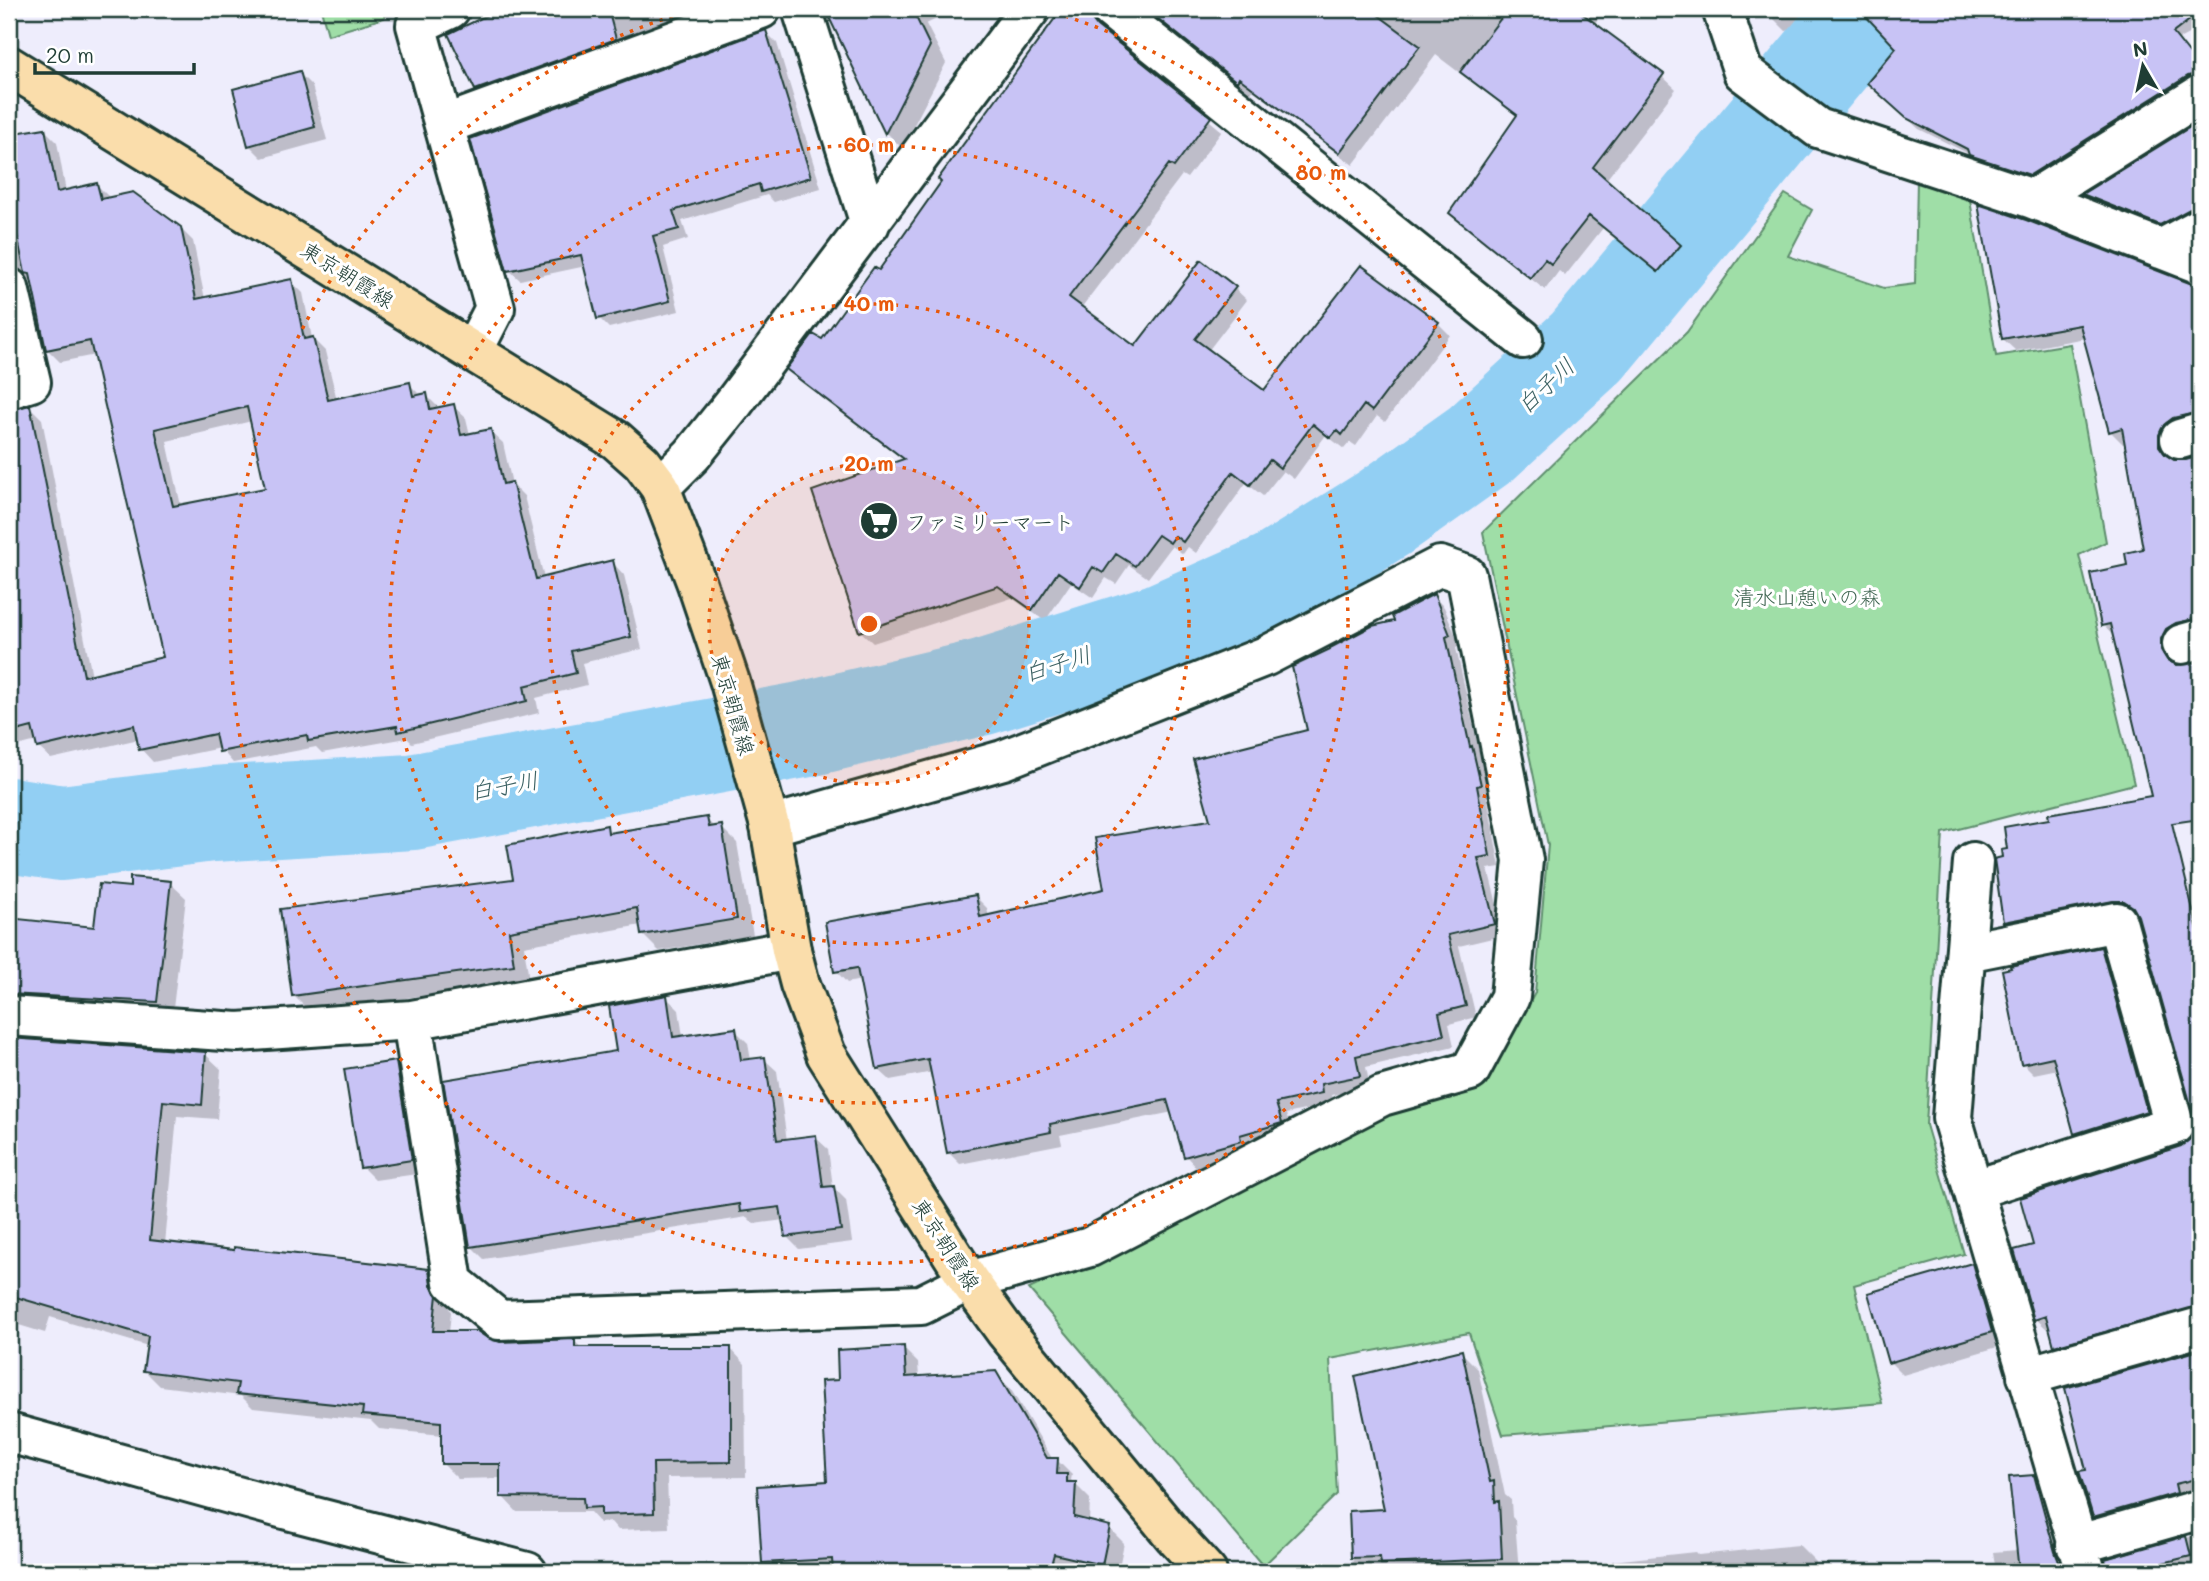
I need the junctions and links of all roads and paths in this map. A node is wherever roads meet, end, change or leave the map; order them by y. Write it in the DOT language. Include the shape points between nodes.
graph roads {
  1 [pos="450,9"];
  2 [pos="761,9"];
  3 [pos="802,9"];
  4 [pos="1030,9"];
  5 [pos="1111,9"];
  6 [pos="1722,9"];
  7 [pos="9,66"];
  8 [pos="2200,95"];
  9 [pos="444,125"];
  10 [pos="2033,199"];
  11 [pos="870,224"];
  12 [pos="2200,228"];
  13 [pos="2161,249"];
  14 [pos="2200,264"];
  15 [pos="9,288"];
  16 [pos="1522,339"];
  17 [pos="473,351"];
  18 [pos="9,389"];
  19 [pos="660,487"];
  20 [pos="769,826"];
  21 [pos="1973,862"];
  22 [pos="791,950"];
  23 [pos="1966,952"];
  24 [pos="9,1016"];
  25 [pos="412,1020"];
  26 [pos="1973,1190"];
  27 [pos="969,1281"];
  28 [pos="2200,1327"];
  29 [pos="2027,1376"];
  30 [pos="9,1433"];
  31 [pos="2194,1511"];
  32 [pos="2081,1558"];
  33 [pos="527,1572"];
  34 [pos="1207,1572"];
  1 -- 9 [label="street" via="416,25"];
  2 -- 9 [label="street"];
  3 -- 11 [label="street"];
  4 -- 11 [label="street"];
  5 -- 16 [label="street"];
  6 -- 10 [label="street" via="1743,72 1818,128"];
  7 -- 17 [label="main road, 東京朝霞線"];
  8 -- 10 [label="street"];
  9 -- 17 [label="street" via="495,308"];
  10 -- 13 [label="street"];
  11 -- 19 [label="street" via="709,435"];
  12 -- 13 [label="street"];
  13 -- 14 [label="street"];
  15 -- 18 [label="street" via="31,382"];
  17 -- 19 [label="main road, 東京朝霞線" via="616,440"];
  19 -- 20 [label="main road, 東京朝霞線" via="732,688"];
  20 -- 22 [label="main road, 東京朝霞線"];
  20 -- 27 [label="street" via="1003,760 1266,656 1440,566 1466,575 1523,860 1510,997 1470,1071 1382,1096 1090,1247"];
  21 -- 23 [label="street"];
  22 -- 25 [label="street"];
  22 -- 27 [label="main road, 東京朝霞線" via="826,1054"];
  23 -- 26 [label="street" via="1952,1118"];
  23 -- 26 [label="street" via="2117,922 2174,1125"];
  24 -- 25 [label="street" via="238,1032"];
  25 -- 27 [label="street" via="453,1282 499,1321 921,1305"];
  26 -- 29 [label="street"];
  27 -- 34 [label="main road, 東京朝霞線" via="1006,1332"];
  28 -- 29 [label="street"];
  29 -- 32 [label="street"];
  30 -- 33 [label="street"];
  31 -- 32 [label="street"];
}
